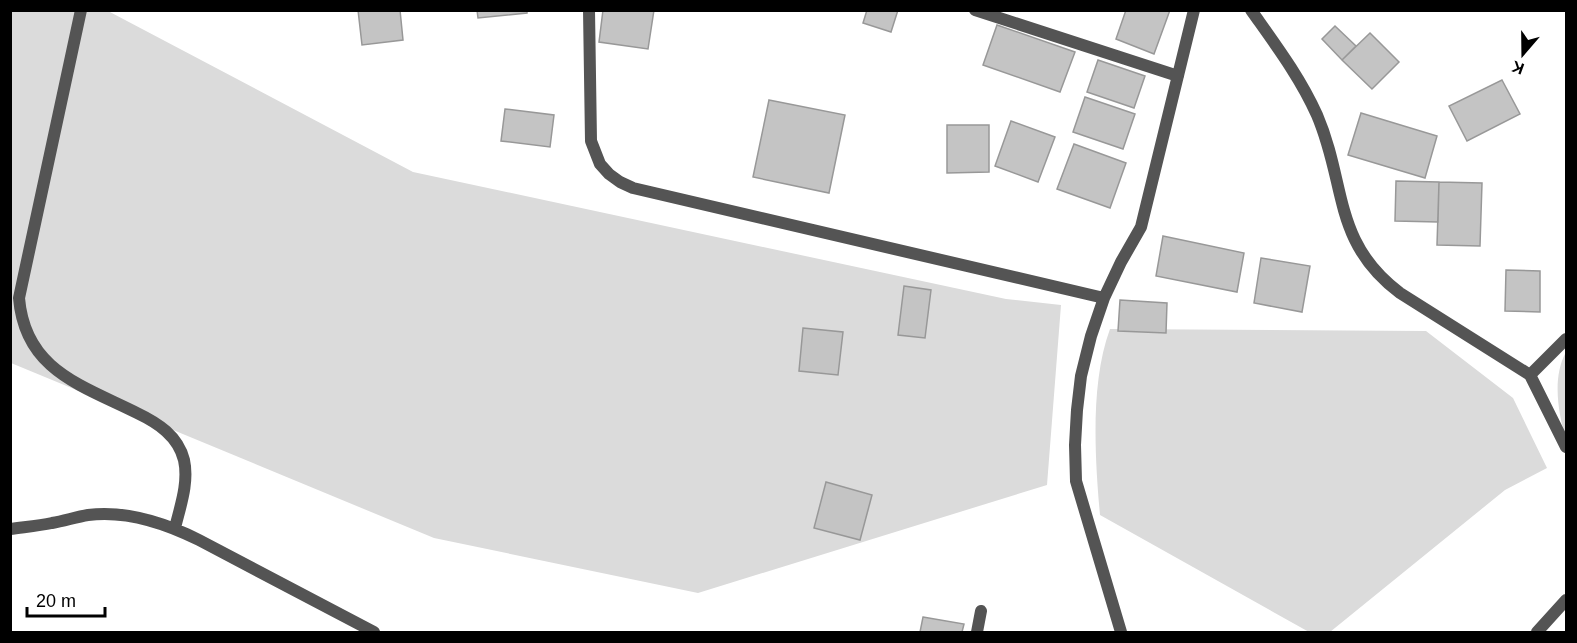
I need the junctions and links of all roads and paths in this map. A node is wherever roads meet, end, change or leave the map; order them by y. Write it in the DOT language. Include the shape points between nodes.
graph roads {
  1 [pos="81,10"];
  2 [pos="590,10"];
  3 [pos="975,10"];
  4 [pos="1194,10"];
  5 [pos="1251,10"];
  6 [pos="1178,76"];
  7 [pos="1104,298"];
  8 [pos="1566,339"];
  9 [pos="1530,375"];
  10 [pos="1566,447"];
  11 [pos="175,528"];
  12 [pos="10,529"];
  13 [pos="1566,600"];
  14 [pos="981,611"];
  15 [pos="374,633"];
  16 [pos="977,633"];
  17 [pos="1121,633"];
  18 [pos="1537,633"];
  1 -- 11 [label="street" via="19,298 20,314 30,342 49,366 153,421 172,437 185,472"];
  2 -- 7 [label="street" via="591,141 600,164 620,182"];
  3 -- 6 [label="street"];
  4 -- 6 [label="street"];
  5 -- 9 [label="street" via="1302,85 1317,115 1346,222 1368,262 1400,293"];
  6 -- 7 [label="street" via="1141,227"];
  7 -- 17 [label="street" via="1081,376 1076,481"];
  8 -- 9 [label="street"];
  9 -- 10 [label="street"];
  11 -- 12 [label="street" via="109,514"];
  11 -- 15 [label="street"];
  13 -- 18 [label="street"];
  14 -- 16 [label="street"];
}
